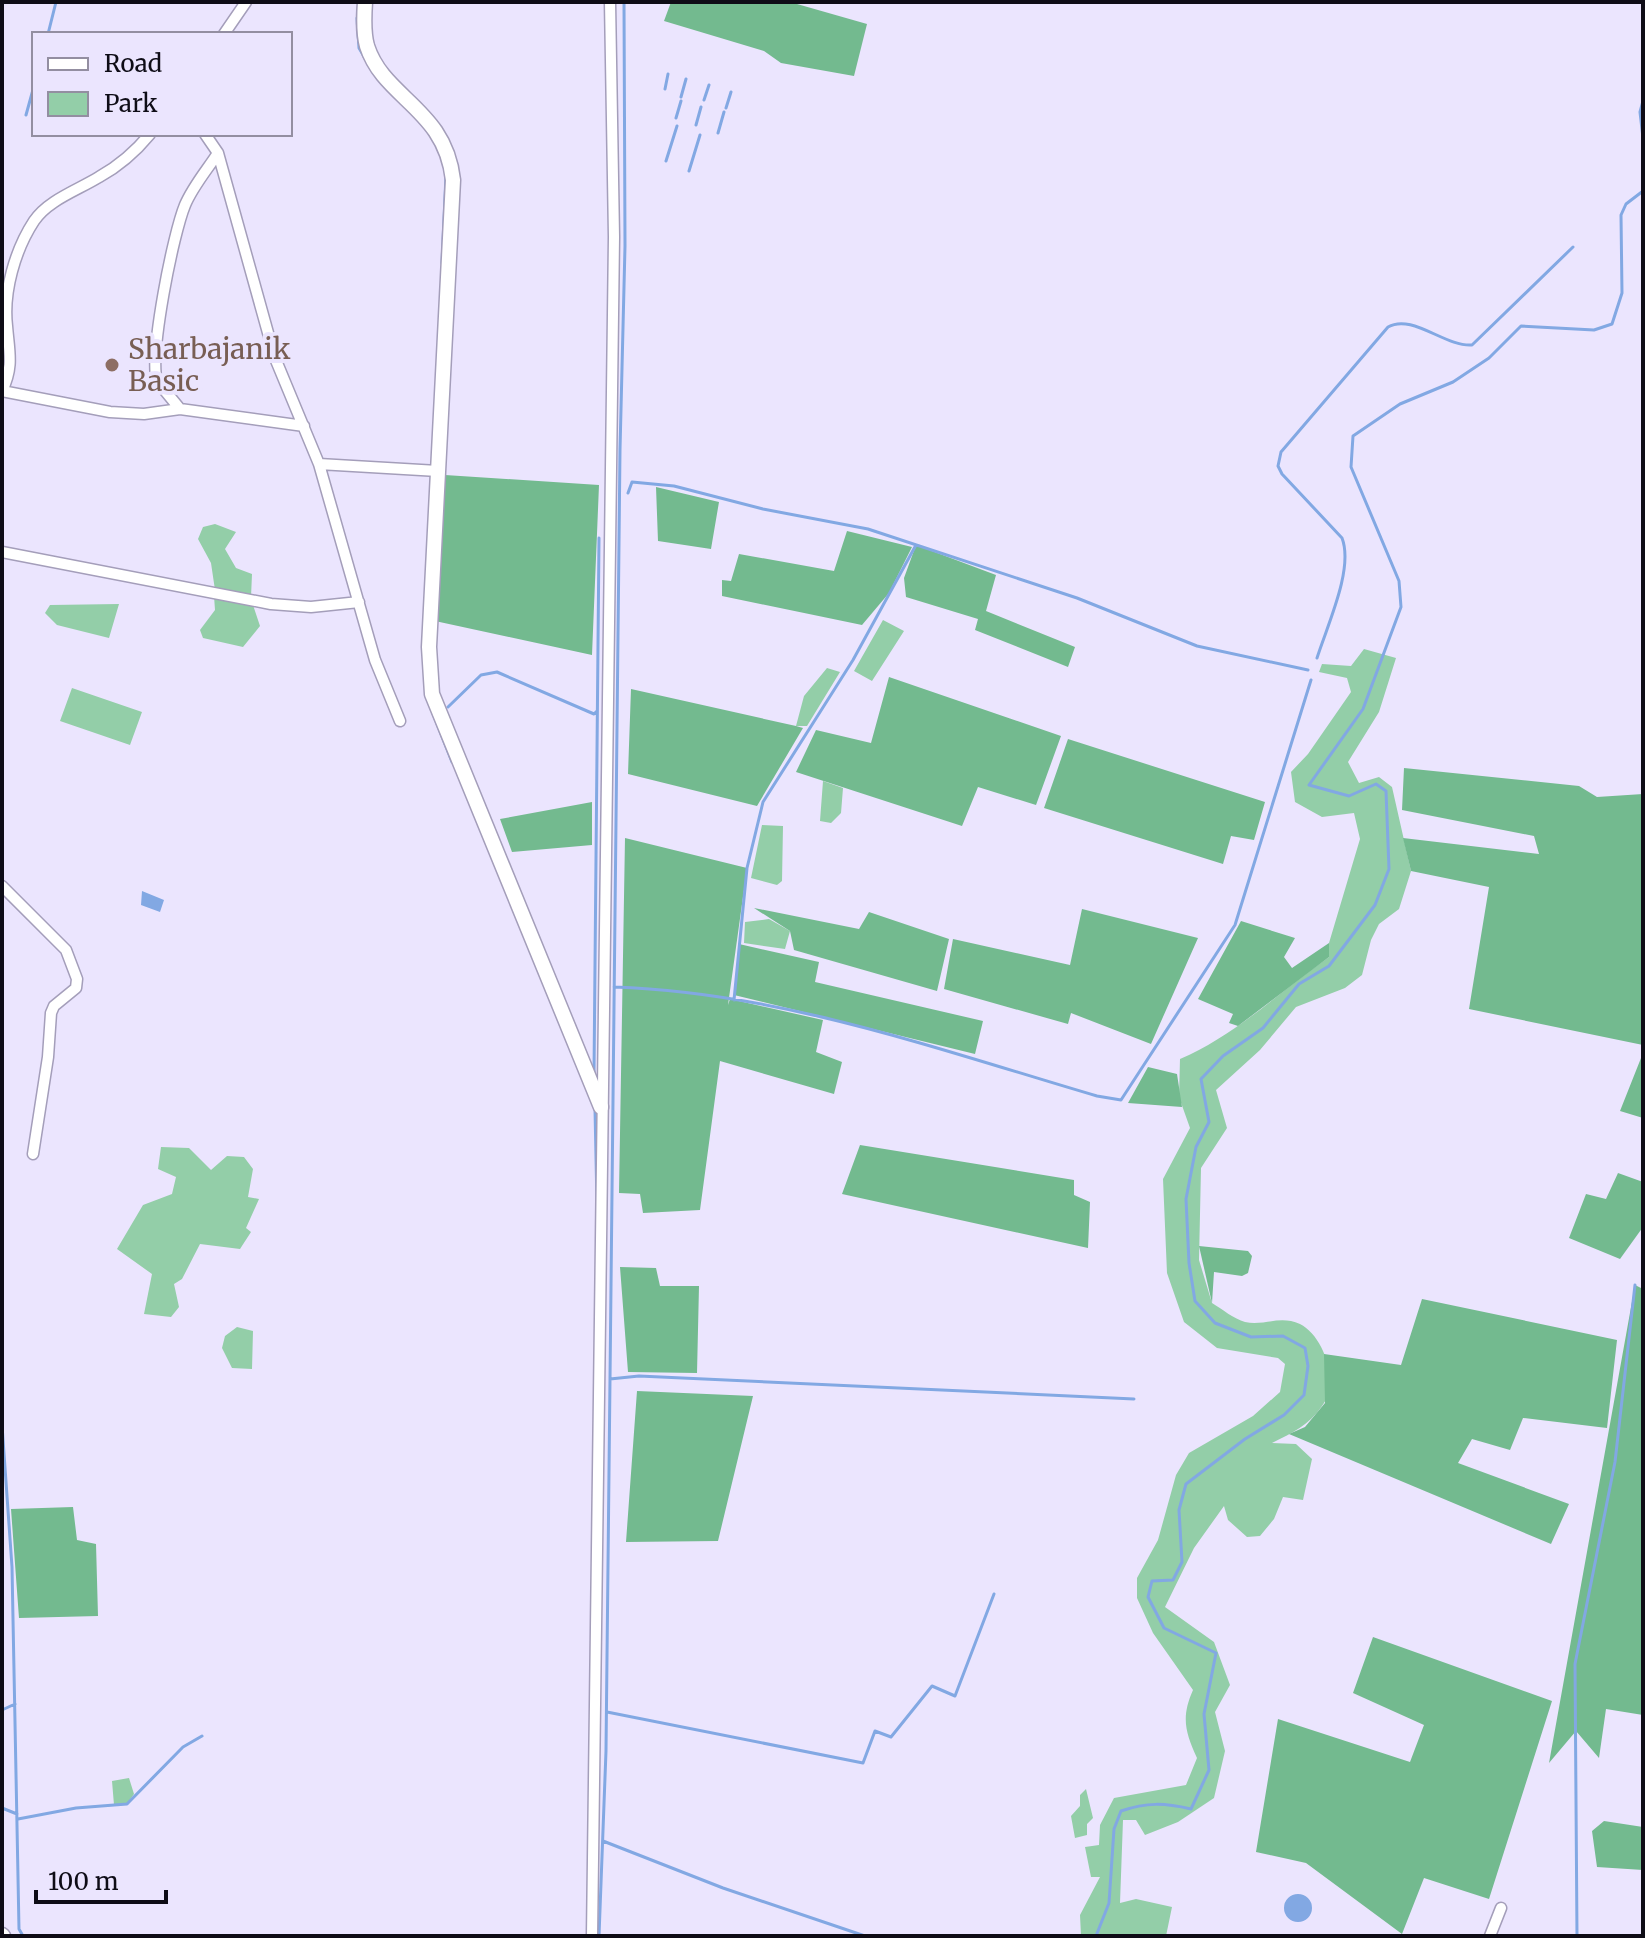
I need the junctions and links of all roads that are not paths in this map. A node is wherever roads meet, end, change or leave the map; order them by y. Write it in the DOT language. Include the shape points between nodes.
graph roads {
  1 [pos="246,2"];
  2 [pos="365,2"];
  3 [pos="610,2"];
  4 [pos="225,32"];
  5 [pos="148,136"];
  6 [pos="206,136"];
  7 [pos="218,153"];
  8 [pos="2,391"];
  9 [pos="180,409"];
  10 [pos="304,426"];
  11 [pos="319,464"];
  12 [pos="438,471"];
  13 [pos="2,552"];
  14 [pos="359,602"];
  15 [pos="400,721"];
  16 [pos="2,886"];
  17 [pos="601,1107"];
  18 [pos="33,1154"];
  19 [pos="1501,1908"];
  20 [pos="592,1936"];
  21 [pos="1490,1936"];
  1 -- 4 [label="street"];
  2 -- 12 [label="street" via="367,47 444,140 450,160 452,240"];
  3 -- 17 [label="street" via="614,237"];
  5 -- 8 [label="street" via="128,157 45,207 34,221 12,275 6,309 11,372"];
  6 -- 7 [label="street"];
  7 -- 9 [label="street" via="196,184 177,227 157,351 157,381"];
  7 -- 10 [label="street" via="275,358"];
  8 -- 9 [label="street" via="125,413"];
  9 -- 10 [label="street"];
  10 -- 11 [label="street"];
  11 -- 12 [label="street"];
  11 -- 14 [label="street"];
  12 -- 17 [label="street" via="429,647 432,694"];
  13 -- 14 [label="street" via="271,604"];
  14 -- 15 [label="street"];
  16 -- 18 [label="street" via="66,950 77,979 76,988 51,1013"];
  17 -- 20 [label="street"];
  19 -- 21 [label="street"];
}
